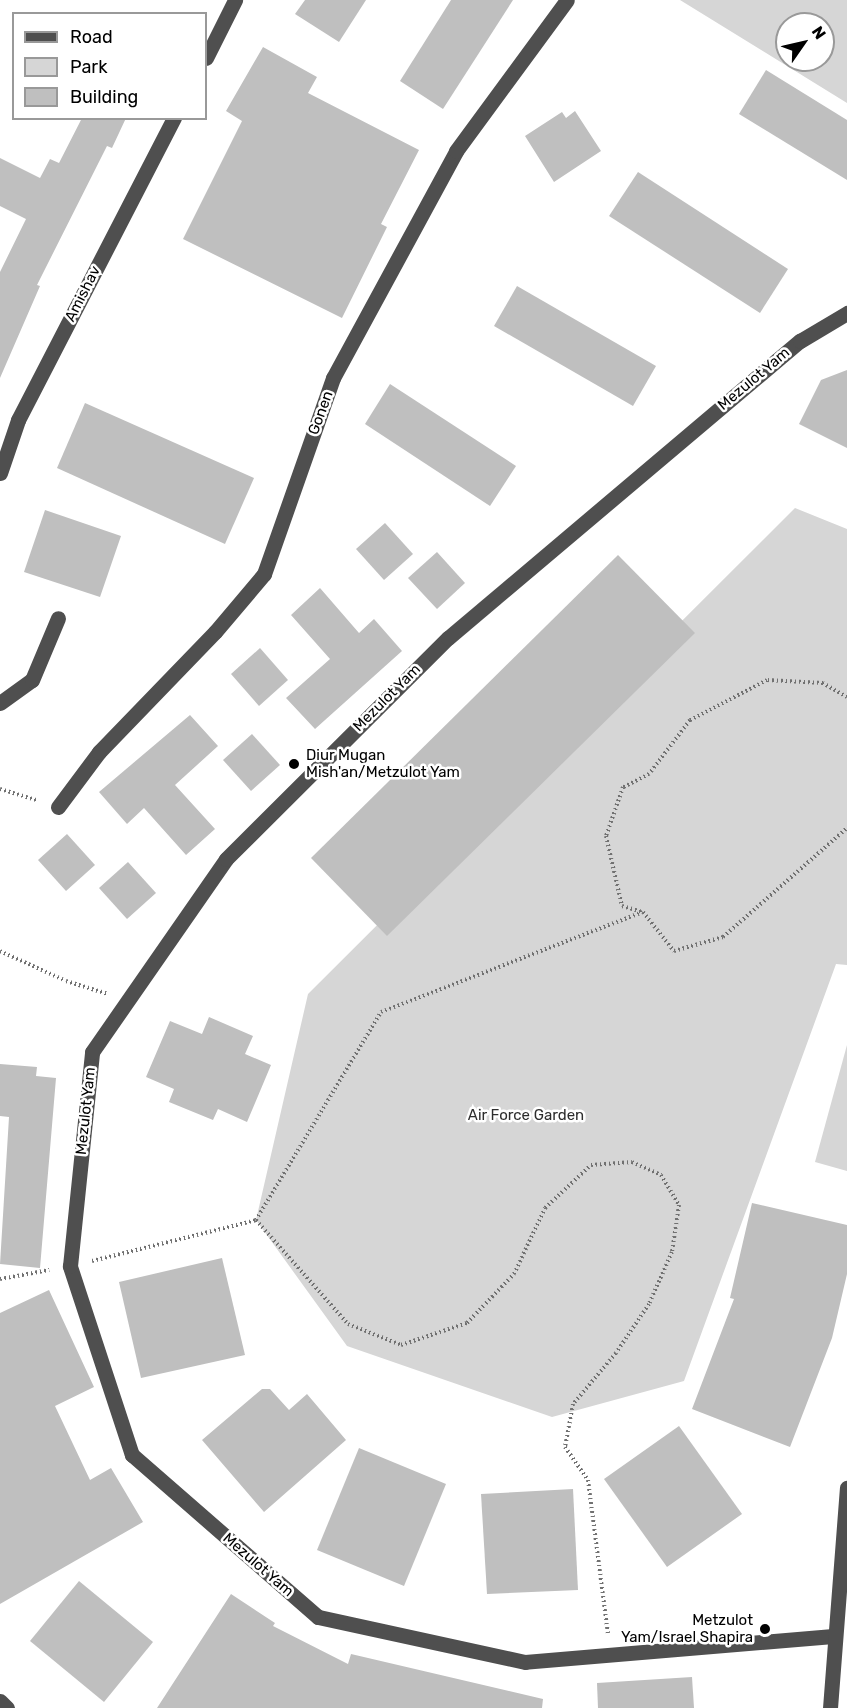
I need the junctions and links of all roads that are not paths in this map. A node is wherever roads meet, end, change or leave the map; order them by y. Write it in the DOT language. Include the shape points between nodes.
graph roads {
  1 [pos="235,0"];
  2 [pos="567,0"];
  3 [pos="207,56"];
  4 [pos="173,120"];
  5 [pos="847,313"];
  6 [pos="0,473"];
  7 [pos="57,618"];
  8 [pos="0,703"];
  9 [pos="58,807"];
  10 [pos="847,1488"];
  11 [pos="833,1636"];
  12 [pos="0,1701"];
  13 [pos="7,1708"];
  14 [pos="830,1708"];
  1 -- 3 [label="street"];
  2 -- 9 [label="street, Gonen" via="456,151 333,378 264,574 215,632 99,752"];
  4 -- 6 [label="street, Amishav" via="18,420"];
  5 -- 11 [label="street, Mezulot Yam" via="800,341 448,638 226,859 92,1052 70,1266 132,1455 318,1617 525,1662"];
  7 -- 8 [label="street" via="32,680"];
  10 -- 11 [label="street"];
  11 -- 14 [label="street"];
  12 -- 13 [label="street"];
}
